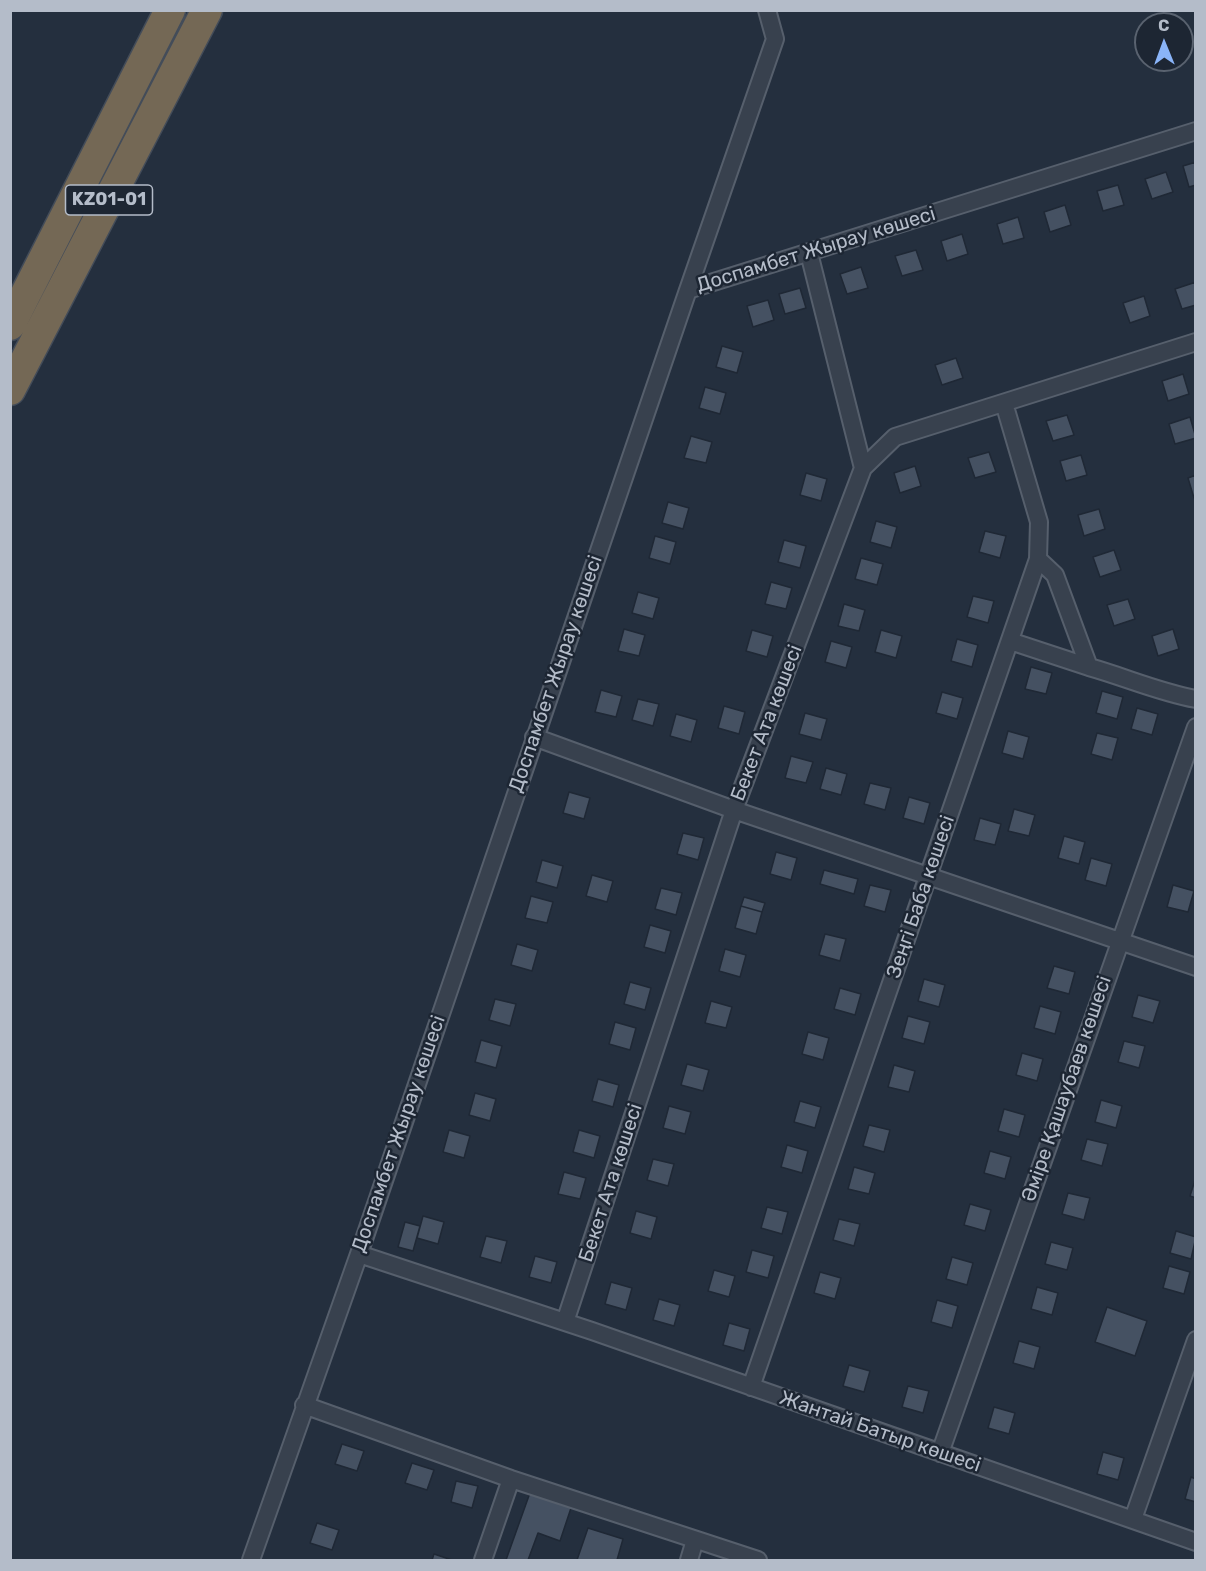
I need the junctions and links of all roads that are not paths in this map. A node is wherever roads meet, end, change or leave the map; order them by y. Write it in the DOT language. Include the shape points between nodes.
graph roads {
  1 [pos="170,10"];
  2 [pos="207,10"];
  3 [pos="770,14"];
  4 [pos="1196,131"];
  5 [pos="809,254"];
  6 [pos="688,290"];
  7 [pos="10,325"];
  8 [pos="1195,344"];
  9 [pos="10,390"];
  10 [pos="1004,403"];
  11 [pos="863,468"];
  12 [pos="1038,559"];
  13 [pos="1010,641"];
  14 [pos="1089,667"];
  15 [pos="1196,699"];
  16 [pos="1196,727"];
  17 [pos="534,737"];
  18 [pos="734,810"];
  19 [pos="929,874"];
  20 [pos="1118,940"];
  21 [pos="1196,967"];
  22 [pos="359,1254"];
  23 [pos="565,1322"];
  24 [pos="1196,1340"];
  25 [pos="751,1387"];
  26 [pos="304,1405"];
  27 [pos="940,1453"];
  28 [pos="511,1479"];
  29 [pos="1133,1519"];
  30 [pos="695,1540"];
  31 [pos="1196,1542"];
  32 [pos="251,1560"];
  33 [pos="483,1560"];
  34 [pos="689,1560"];
  35 [pos="758,1560"];
  1 -- 7 [label="highway, KZ01-01"];
  2 -- 9 [label="highway, KZ01-01"];
  3 -- 6 [label="street" via="776,39"];
  4 -- 5 [label="street, Доспамбет Жырау көшесі"];
  5 -- 6 [label="street, Доспамбет Жырау көшесі"];
  5 -- 11 [label="street"];
  6 -- 17 [label="street, Доспамбет Жырау көшесі"];
  8 -- 10 [label="street, Бекет Ата көшесі"];
  10 -- 11 [label="street, Бекет Ата көшесі" via="895,437"];
  10 -- 12 [label="street, Зеңгі Баба көшесі" via="1039,522"];
  11 -- 18 [label="street, Бекет Ата көшесі"];
  12 -- 13 [label="street, Зеңгі Баба көшесі"];
  12 -- 14 [label="street" via="1055,575"];
  13 -- 14 [label="street"];
  13 -- 19 [label="street, Зеңгі Баба көшесі"];
  14 -- 15 [label="street"];
  16 -- 20 [label="street, Әміре Қашаубаев көшесі"];
  17 -- 18 [label="street"];
  17 -- 22 [label="street, Доспамбет Жырау көшесі"];
  18 -- 19 [label="street"];
  18 -- 23 [label="street, Бекет Ата көшесі"];
  19 -- 20 [label="street"];
  19 -- 25 [label="street, Зеңгі Баба көшесі"];
  20 -- 21 [label="street"];
  20 -- 27 [label="street, Әміре Қашаубаев көшесі"];
  22 -- 23 [label="street, Жантай Батыр көшесі"];
  22 -- 26 [label="street, Доспамбет Жырау көшесі"];
  23 -- 25 [label="street, Жантай Батыр көшесі"];
  24 -- 29 [label="street"];
  25 -- 27 [label="street, Жантай Батыр көшесі"];
  26 -- 28 [label="street"];
  26 -- 32 [label="street, Доспамбет Жырау көшесі"];
  27 -- 29 [label="street, Жантай Батыр көшесі"];
  28 -- 30 [label="street"];
  28 -- 33 [label="street"];
  29 -- 31 [label="street, Жантай Батыр көшесі"];
  30 -- 34 [label="street"];
  30 -- 35 [label="street"];
}
